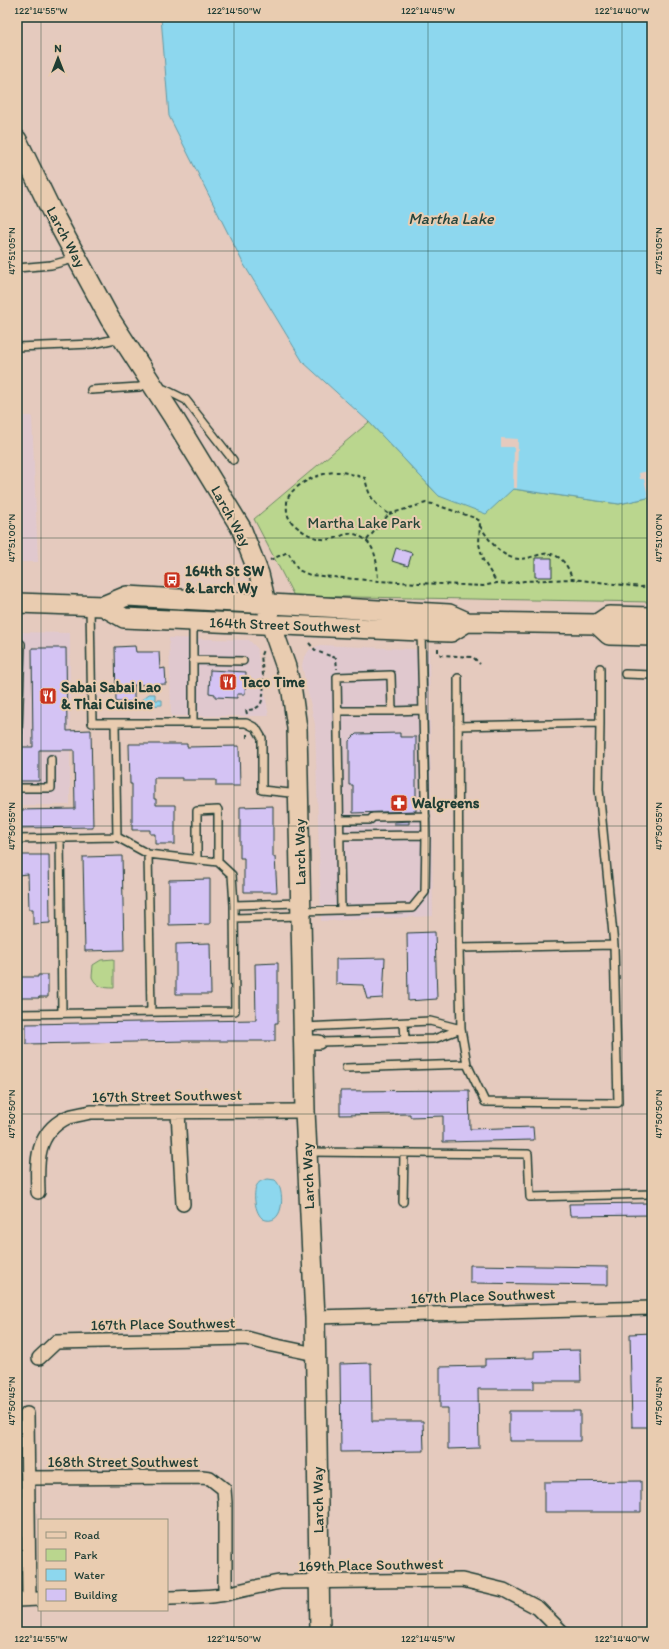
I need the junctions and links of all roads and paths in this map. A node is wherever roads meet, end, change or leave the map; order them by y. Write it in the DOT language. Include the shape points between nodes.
graph roads {
  1 [pos="17,140"];
  2 [pos="77,258"];
  3 [pos="17,268"];
  4 [pos="122,338"];
  5 [pos="17,347"];
  6 [pos="153,386"];
  7 [pos="91,390"];
  8 [pos="233,460"];
  9 [pos="650,500"];
  10 [pos="652,511"];
  11 [pos="389,514"];
  12 [pos="480,526"];
  13 [pos="367,540"];
  14 [pos="266,561"];
  15 [pos="572,580"];
  16 [pos="378,581"];
  17 [pos="497,583"];
  18 [pos="652,586"];
  19 [pos="17,603"];
  20 [pos="266,604"];
  21 [pos="97,606"];
  22 [pos="652,617"];
  23 [pos="194,621"];
  24 [pos="467,622"];
  25 [pos="271,624"];
  26 [pos="597,624"];
  27 [pos="421,631"];
  28 [pos="652,636"];
  29 [pos="309,643"];
  30 [pos="17,644"];
  31 [pos="438,644"];
  32 [pos="266,647"];
  33 [pos="193,660"];
  34 [pos="243,662"];
  35 [pos="480,664"];
  36 [pos="600,668"];
  37 [pos="625,674"];
  38 [pos="652,675"];
  39 [pos="338,677"];
  40 [pos="458,678"];
  41 [pos="423,710"];
  42 [pos="338,711"];
  43 [pos="392,711"];
  44 [pos="247,714"];
  45 [pos="193,723"];
  46 [pos="600,723"];
  47 [pos="115,724"];
  48 [pos="458,726"];
  49 [pos="17,732"];
  50 [pos="51,759"];
  51 [pos="17,788"];
  52 [pos="299,794"];
  53 [pos="426,816"];
  54 [pos="340,820"];
  55 [pos="426,835"];
  56 [pos="340,836"];
  57 [pos="116,837"];
  58 [pos="60,838"];
  59 [pos="17,839"];
  60 [pos="148,854"];
  61 [pos="197,860"];
  62 [pos="218,862"];
  63 [pos="234,905"];
  64 [pos="301,910"];
  65 [pos="341,910"];
  66 [pos="234,918"];
  67 [pos="614,945"];
  68 [pos="459,948"];
  69 [pos="151,1012"];
  70 [pos="62,1013"];
  71 [pos="17,1014"];
  72 [pos="404,1023"];
  73 [pos="461,1029"];
  74 [pos="309,1037"];
  75 [pos="405,1040"];
  76 [pos="467,1064"];
  77 [pos="346,1068"];
  78 [pos="305,1111"];
  79 [pos="178,1112"];
  80 [pos="307,1152"];
  81 [pos="404,1153"];
  82 [pos="38,1192"];
  83 [pos="652,1194"];
  84 [pos="403,1202"];
  85 [pos="183,1204"];
  86 [pos="652,1308"];
  87 [pos="315,1317"];
  88 [pos="316,1354"];
  89 [pos="39,1358"];
  90 [pos="28,1414"];
  91 [pos="28,1478"];
  92 [pos="319,1583"];
  93 [pos="225,1594"];
  94 [pos="168,1598"];
  95 [pos="28,1599"];
  96 [pos="320,1632"];
  97 [pos="562,1632"];
  1 -- 2 [label="main road, Larch Way"];
  2 -- 3 [label="lane" via="51,265"];
  2 -- 4 [label="main road, Larch Way"];
  4 -- 5 [label="lane" via="93,344"];
  4 -- 6 [label="main road, Larch Way"];
  6 -- 7 [label="lane"];
  6 -- 8 [label="lane" via="186,400"];
  6 -- 20 [label="main road, Larch Way" via="241,528 254,560"];
  9 -- 10 [label="path"];
  11 -- 12 [label="path" via="433,504 475,518 480,521"];
  11 -- 13 [label="path"];
  11 -- 13 [label="path" via="371,499 365,478 338,472 314,477 295,489 287,499 286,514 303,532 328,540 349,533"];
  12 -- 15 [label="path" via="491,542 511,558 555,555 564,561"];
  12 -- 17 [label="path" via="479,544 483,560"];
  13 -- 16 [label="path" via="374,552"];
  14 -- 16 [label="path" via="288,552 298,570 310,575"];
  15 -- 17 [label="path"];
  15 -- 18 [label="path"];
  16 -- 17 [label="path" via="483,586"];
  19 -- 21 [label="main road, 164th Street Southwest"];
  20 -- 21 [label="main road, 164th Street Southwest" via="127,596"];
  20 -- 24 [label="main road, 164th Street Southwest" via="449,614"];
  20 -- 25 [label="main road, Larch Way"];
  21 -- 23 [label="main road, 164th Street Southwest" via="124,618"];
  21 -- 47 [label="lane" via="92,723"];
  22 -- 26 [label="main road, 164th Street Southwest" via="609,616"];
  23 -- 25 [label="main road, 164th Street Southwest"];
  23 -- 33 [label="lane"];
  24 -- 26 [label="main road, 164th Street Southwest"];
  24 -- 27 [label="main road, 164th Street Southwest" via="451,632"];
  25 -- 27 [label="main road, 164th Street Southwest"];
  25 -- 52 [label="main road, Larch Way" via="292,692 297,728"];
  26 -- 28 [label="main road" via="609,635"];
  27 -- 41 [label="lane"];
  29 -- 39 [label="path" via="316,651 336,658"];
  30 -- 49 [label="lane" via="21,644"];
  31 -- 35 [label="path" via="438,653 441,655 473,657"];
  32 -- 44 [label="path" via="261,655 264,694 259,706 246,710"];
  33 -- 34 [label="lane"];
  33 -- 45 [label="lane"];
  36 -- 46 [label="lane"];
  37 -- 38 [label="lane"];
  39 -- 42 [label="lane"];
  39 -- 43 [label="lane" via="391,675"];
  40 -- 48 [label="lane"];
  41 -- 43 [label="lane"];
  41 -- 53 [label="lane"];
  42 -- 43 [label="lane"];
  42 -- 54 [label="lane"];
  45 -- 47 [label="lane"];
  45 -- 52 [label="lane" via="246,723 256,728 262,738 262,790"];
  46 -- 48 [label="lane"];
  46 -- 67 [label="lane" via="599,789"];
  47 -- 57 [label="lane"];
  48 -- 68 [label="lane"];
  50 -- 51 [label="lane" via="51,788"];
  52 -- 64 [label="main road, Larch Way"];
  53 -- 54 [label="lane"];
  53 -- 55 [label="lane"];
  54 -- 56 [label="lane"];
  55 -- 56 [label="lane"];
  55 -- 65 [label="lane" via="426,892 412,908"];
  56 -- 65 [label="lane"];
  57 -- 58 [label="lane"];
  57 -- 60 [label="lane"];
  58 -- 59 [label="lane"];
  58 -- 70 [label="lane"];
  60 -- 61 [label="lane"];
  60 -- 69 [label="lane"];
  61 -- 62 [label="lane"];
  61 -- 62 [label="lane" via="197,811 218,810"];
  62 -- 63 [label="lane" via="232,875"];
  63 -- 64 [label="lane"];
  63 -- 66 [label="lane"];
  64 -- 65 [label="lane"];
  64 -- 66 [label="lane"];
  64 -- 74 [label="main road, Larch Way"];
  66 -- 69 [label="lane" via="235,1011"];
  67 -- 68 [label="lane"];
  67 -- 76 [label="lane" via="618,1103 485,1102"];
  68 -- 73 [label="lane"];
  69 -- 70 [label="lane"];
  70 -- 71 [label="lane"];
  72 -- 73 [label="lane" via="430,1021"];
  72 -- 74 [label="lane"];
  72 -- 75 [label="lane"];
  73 -- 75 [label="lane" via="434,1039"];
  73 -- 76 [label="lane"];
  74 -- 75 [label="lane"];
  74 -- 78 [label="main road, Larch Way"];
  76 -- 77 [label="lane"];
  78 -- 79 [label="street, 167th Street Southwest"];
  78 -- 80 [label="main road, Larch Way"];
  79 -- 82 [label="street, 167th Street Southwest" via="91,1112 66,1118 52,1129 41,1143 37,1162"];
  79 -- 85 [label="street"];
  80 -- 81 [label="lane"];
  80 -- 87 [label="main road, Larch Way"];
  81 -- 83 [label="lane" via="528,1154 530,1197"];
  81 -- 84 [label="lane"];
  86 -- 87 [label="street, 167th Place Southwest"];
  87 -- 88 [label="main road, Larch Way"];
  88 -- 89 [label="street, 167th Place Southwest" via="238,1338 56,1342"];
  88 -- 92 [label="main road, Larch Way"];
  90 -- 91 [label="street"];
  91 -- 93 [label="street, 168th Street Southwest" via="210,1478 224,1489"];
  91 -- 95 [label="street"];
  92 -- 93 [label="street, 169th Place Southwest" via="280,1582"];
  92 -- 96 [label="main road, Larch Way"];
  92 -- 97 [label="street, 169th Place Southwest" via="462,1580 504,1590 538,1608"];
  93 -- 94 [label="street, 169th Place Southwest"];
}
